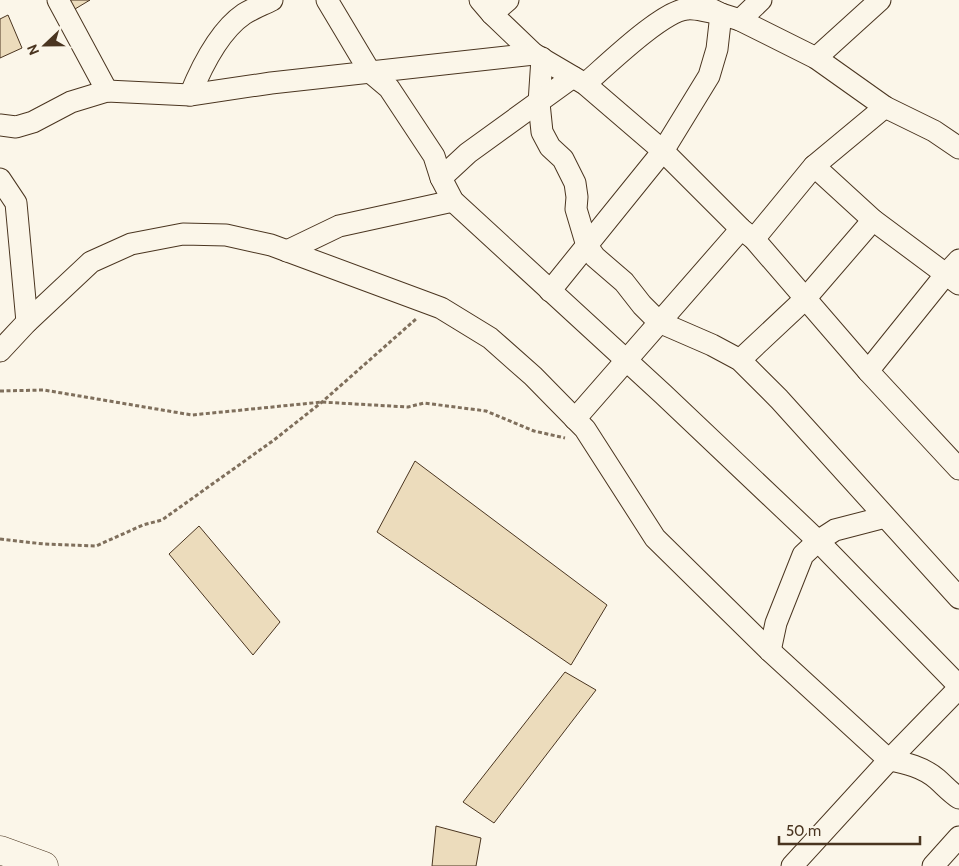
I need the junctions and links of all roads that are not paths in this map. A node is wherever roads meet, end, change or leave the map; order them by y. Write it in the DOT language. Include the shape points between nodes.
graph roads {
  1 [pos="58,0"];
  2 [pos="272,0"];
  3 [pos="327,0"];
  4 [pos="508,0"];
  5 [pos="693,0"];
  6 [pos="761,0"];
  7 [pos="880,0"];
  8 [pos="486,7"];
  9 [pos="730,17"];
  10 [pos="538,56"];
  11 [pos="816,58"];
  12 [pos="370,72"];
  13 [pos="579,81"];
  14 [pos="107,91"];
  15 [pos="190,95"];
  16 [pos="540,102"];
  17 [pos="885,108"];
  18 [pos="0,125"];
  19 [pos="959,148"];
  20 [pos="663,151"];
  21 [pos="814,166"];
  22 [pos="441,178"];
  23 [pos="0,179"];
  24 [pos="452,201"];
  25 [pos="8,210"];
  26 [pos="873,220"];
  27 [pos="747,234"];
  28 [pos="586,246"];
  29 [pos="287,251"];
  30 [pos="955,273"];
  31 [pos="550,290"];
  32 [pos="805,299"];
  33 [pos="27,322"];
  34 [pos="659,322"];
  35 [pos="0,351"];
  36 [pos="626,360"];
  37 [pos="740,360"];
  38 [pos="868,371"];
  39 [pos="575,419"];
  40 [pos="959,470"];
  41 [pos="885,517"];
  42 [pos="818,541"];
  43 [pos="959,598"];
  44 [pos="770,651"];
  45 [pos="959,687"];
  46 [pos="889,760"];
  47 [pos="959,798"];
  48 [pos="959,836"];
  49 [pos="0,850"];
  50 [pos="44,866"];
  51 [pos="792,866"];
  52 [pos="933,866"];
  1 -- 14 [label="street"];
  2 -- 15 [label="street" via="243,14 225,30"];
  3 -- 12 [label="street"];
  4 -- 8 [label="street"];
  5 -- 9 [label="street"];
  6 -- 9 [label="street"];
  7 -- 11 [label="street"];
  8 -- 10 [label="street"];
  9 -- 11 [label="street"];
  9 -- 13 [label="street" via="688,9 673,13"];
  9 -- 20 [label="street" via="709,76"];
  10 -- 12 [label="street"];
  10 -- 13 [label="street"];
  10 -- 16 [label="street"];
  11 -- 17 [label="street"];
  12 -- 15 [label="street"];
  12 -- 22 [label="street" via="389,88 434,156"];
  13 -- 16 [label="street"];
  13 -- 20 [label="street"];
  14 -- 15 [label="street"];
  14 -- 18 [label="street" via="71,102 33,122 16,127"];
  16 -- 22 [label="street" via="468,153"];
  16 -- 28 [label="street" via="542,132 550,147 563,158 575,184 576,209"];
  17 -- 19 [label="street" via="934,131"];
  17 -- 21 [label="street"];
  20 -- 27 [label="street"];
  20 -- 28 [label="street"];
  21 -- 26 [label="street"];
  21 -- 27 [label="street"];
  22 -- 24 [label="street"];
  23 -- 25 [label="street"];
  24 -- 29 [label="street" via="339,226"];
  24 -- 31 [label="street"];
  25 -- 33 [label="street"];
  26 -- 30 [label="street"];
  26 -- 32 [label="street"];
  27 -- 32 [label="street"];
  27 -- 34 [label="street"];
  28 -- 31 [label="street"];
  28 -- 34 [label="street"];
  29 -- 33 [label="street" via="226,235 183,234 131,244 91,262"];
  29 -- 39 [label="street" via="441,308 490,338"];
  30 -- 38 [label="street"];
  31 -- 36 [label="street"];
  32 -- 37 [label="street"];
  32 -- 38 [label="street"];
  33 -- 35 [label="street"];
  34 -- 36 [label="street"];
  34 -- 37 [label="street"];
  36 -- 39 [label="street"];
  36 -- 42 [label="street"];
  37 -- 41 [label="street"];
  38 -- 40 [label="street"];
  39 -- 44 [label="street" via="585,429 654,538"];
  41 -- 42 [label="street" via="835,530"];
  41 -- 43 [label="street"];
  42 -- 44 [label="street" via="803,555 776,623"];
  42 -- 45 [label="street"];
  44 -- 46 [label="street"];
  45 -- 46 [label="street"];
  46 -- 47 [label="street" via="912,764 936,778"];
  46 -- 51 [label="street"];
  48 -- 52 [label="street"];
  49 -- 50 [label="main road"];
}
